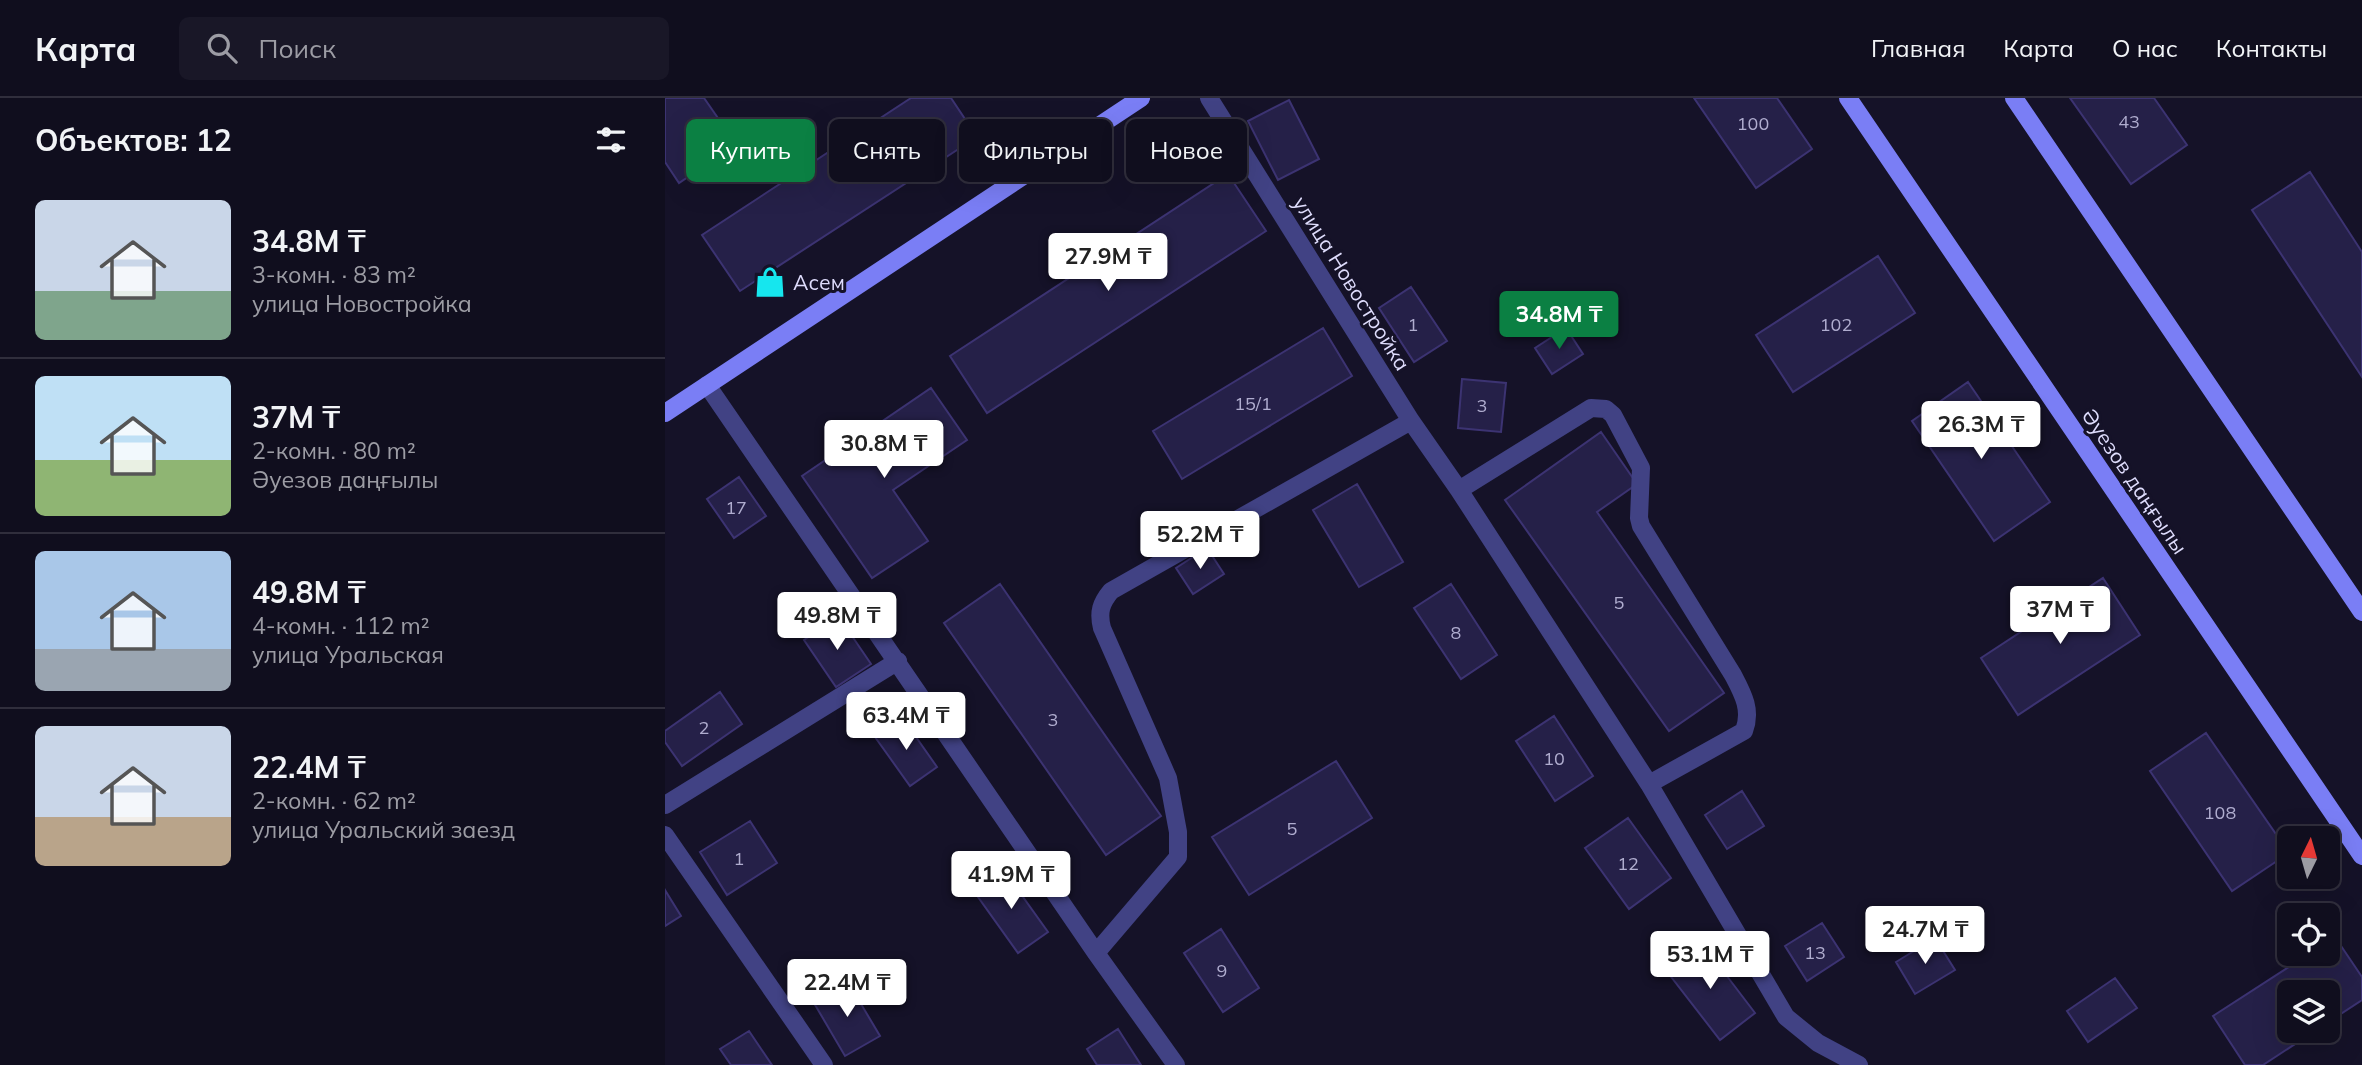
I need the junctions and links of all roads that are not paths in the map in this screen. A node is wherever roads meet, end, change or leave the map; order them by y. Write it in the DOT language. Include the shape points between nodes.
graph roads {
  1 [pos="1141,98"];
  2 [pos="1209,98"];
  3 [pos="1848,98"];
  4 [pos="2014,98"];
  5 [pos="707,385"];
  6 [pos="665,413"];
  7 [pos="1411,421"];
  8 [pos="1459,490"];
  9 [pos="2362,612"];
  10 [pos="898,662"];
  11 [pos="1649,784"];
  12 [pos="665,805"];
  13 [pos="665,835"];
  14 [pos="2362,856"];
  15 [pos="1096,953"];
  16 [pos="824,1065"];
  17 [pos="1176,1065"];
  18 [pos="1859,1065"];
  1 -- 5 [label="main road"];
  2 -- 7 [label="street, улица Новостройка"];
  3 -- 14 [label="main road, Әуезов даңғылы"];
  4 -- 9 [label="main road"];
  5 -- 6 [label="main road"];
  5 -- 10 [label="street"];
  7 -- 8 [label="street, улица Новостройка"];
  7 -- 15 [label="street" via="1104,599 1099,611 1102,628 1168,778 1178,856"];
  8 -- 11 [label="street, улица Новостройка"];
  8 -- 11 [label="street" via="1591,408 1606,409 1613,415 1641,468 1641,526 1733,675 1749,718 1744,731"];
  10 -- 12 [label="street"];
  10 -- 15 [label="street"];
  11 -- 18 [label="street, улица Новостройка" via="1786,1017 1818,1044"];
  13 -- 16 [label="street"];
  15 -- 17 [label="street"];
}
